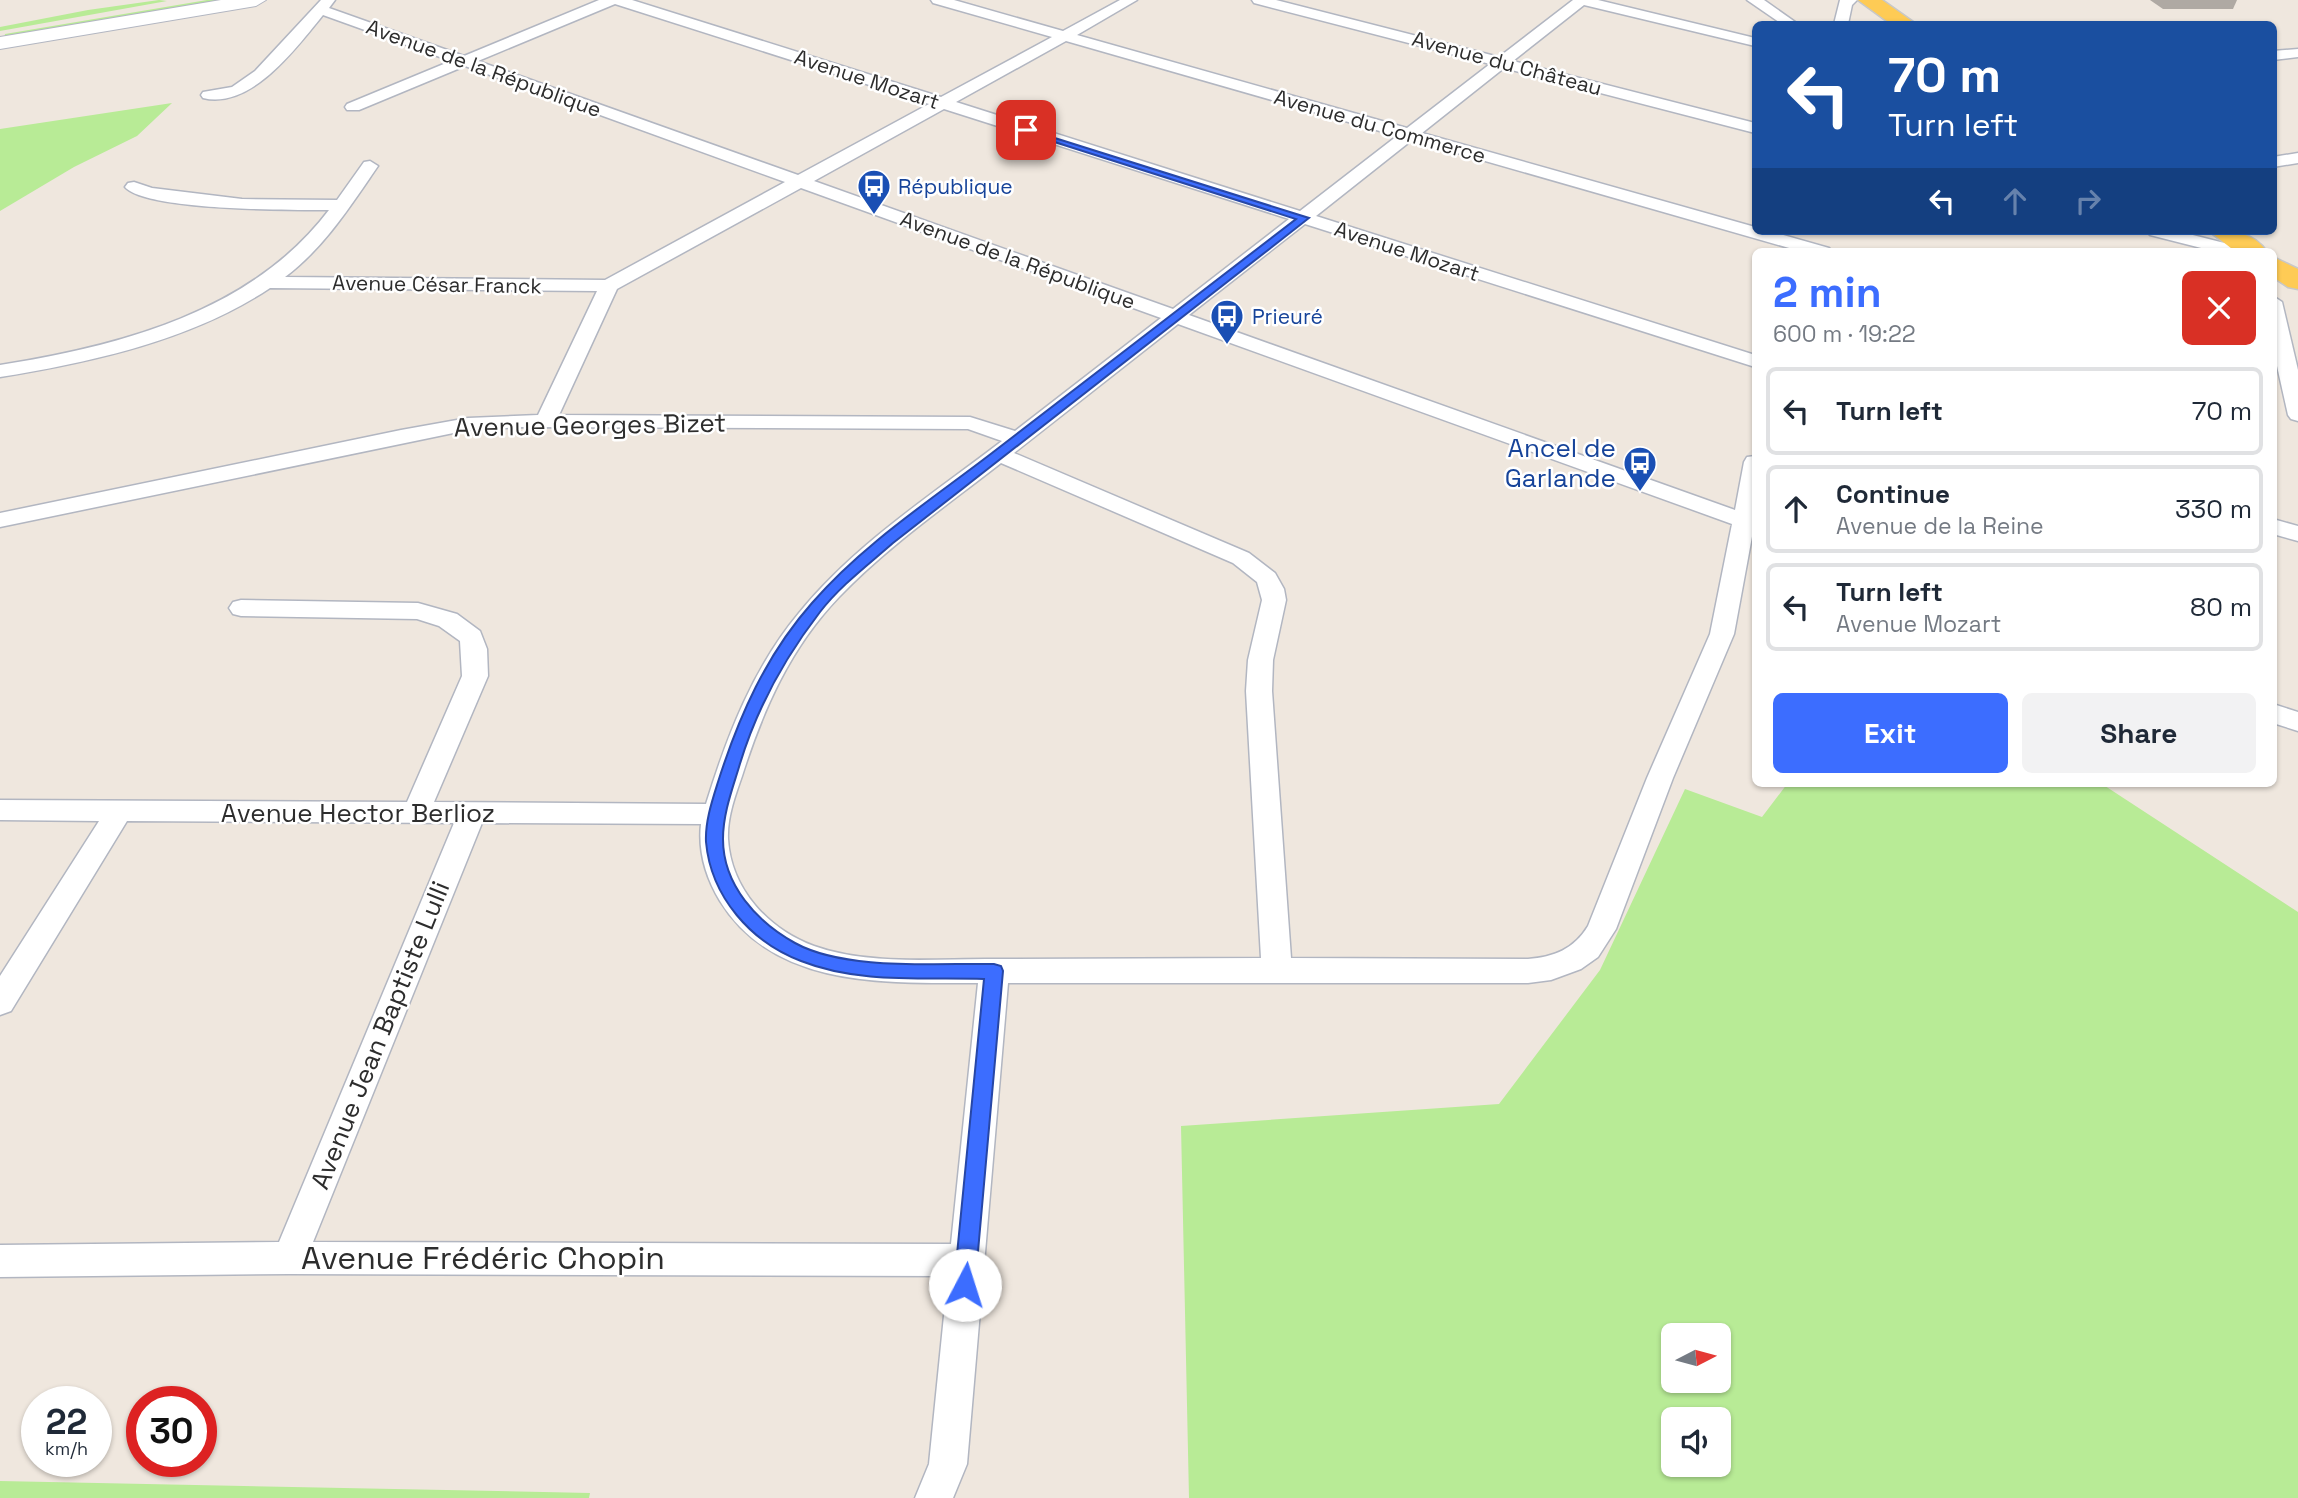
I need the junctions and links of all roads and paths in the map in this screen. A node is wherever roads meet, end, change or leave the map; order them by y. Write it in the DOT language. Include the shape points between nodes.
graph roads {
  1 [pos="256,0"];
  2 [pos="611,0"];
  3 [pos="618,0"];
  4 [pos="938,0"];
  5 [pos="1130,0"];
  6 [pos="1259,0"];
  7 [pos="1581,0"];
  8 [pos="1754,0"];
  9 [pos="1850,0"];
  10 [pos="1868,0"];
  11 [pos="324,5"];
  12 [pos="1786,21"];
  13 [pos="1842,21"];
  14 [pos="1900,21"];
  15 [pos="1065,36"];
  16 [pos="1752,41"];
  17 [pos="0,43"];
  18 [pos="2298,53"];
  19 [pos="2277,56"];
  20 [pos="463,61"];
  21 [pos="1502,62"];
  22 [pos="209,95"];
  23 [pos="943,103"];
  24 [pos="353,107"];
  25 [pos="1752,127"];
  26 [pos="1410,134"];
  27 [pos="2298,158"];
  28 [pos="2277,161"];
  29 [pos="370,166"];
  30 [pos="800,182"];
  31 [pos="134,187"];
  32 [pos="340,205"];
  33 [pos="1304,218"];
  34 [pos="1752,230"];
  35 [pos="1770,235"];
  36 [pos="2172,235"];
  37 [pos="2228,235"];
  38 [pos="1799,243"];
  39 [pos="2222,248"];
  40 [pos="2247,248"];
  41 [pos="2277,268"];
  42 [pos="2298,281"];
  43 [pos="266,282"];
  44 [pos="609,286"];
  45 [pos="1175,317"];
  46 [pos="2277,324"];
  47 [pos="1752,360"];
  48 [pos="0,371"];
  49 [pos="2288,384"];
  50 [pos="2298,415"];
  51 [pos="546,421"];
  52 [pos="1018,439"];
  53 [pos="998,454"];
  54 [pos="1752,492"];
  55 [pos="0,520"];
  56 [pos="1749,523"];
  57 [pos="2277,527"];
  58 [pos="2298,534"];
  59 [pos="241,608"];
  60 [pos="2277,714"];
  61 [pos="2298,722"];
  62 [pos="0,810"];
  63 [pos="119,811"];
  64 [pos="416,813"];
  65 [pos="472,813"];
  66 [pos="717,814"];
  67 [pos="1277,970"];
  68 [pos="994,971"];
  69 [pos="0,1002"];
  70 [pos="289,1258"];
  71 [pos="967,1260"];
  72 [pos="0,1261"];
  73 [pos="934,1498"];
  1 -- 17 [label="main road"];
  2 -- 20 [label="street"];
  3 -- 23 [label="street, Avenue Mozart"];
  4 -- 15 [label="street, Avenue du Commerce"];
  5 -- 15 [label="street"];
  6 -- 21 [label="street, Avenue du Château"];
  7 -- 16 [label="street"];
  7 -- 21 [label="street"];
  8 -- 12 [label="street"];
  9 -- 13 [label="street" via="1845,2"];
  10 -- 14 [label="main road"];
  11 -- 20 [label="street, Avenue de la République"];
  11 -- 22 [label="street" via="248,83 235,91"];
  15 -- 23 [label="street"];
  15 -- 26 [label="street, Avenue du Commerce"];
  18 -- 19 [label="street"];
  20 -- 24 [label="street"];
  20 -- 30 [label="street, Avenue de la République"];
  21 -- 25 [label="street, Avenue du Château"];
  21 -- 26 [label="street"];
  23 -- 30 [label="street"];
  23 -- 33 [label="street, Avenue Mozart"];
  26 -- 33 [label="street"];
  26 -- 34 [label="street, Avenue du Commerce"];
  27 -- 28 [label="street"];
  29 -- 32 [label="street"];
  30 -- 44 [label="street"];
  30 -- 45 [label="street, Avenue de la République"];
  31 -- 32 [label="street" via="149,194 242,204"];
  32 -- 43 [label="street" via="307,248"];
  33 -- 45 [label="street"];
  33 -- 47 [label="street, Avenue Mozart"];
  35 -- 38 [label="street, Avenue du Commerce"];
  36 -- 39 [label="street"];
  37 -- 40 [label="main road"];
  41 -- 42 [label="main road"];
  43 -- 44 [label="street, Avenue César Franck"];
  43 -- 48 [label="street" via="148,336"];
  44 -- 51 [label="street"];
  45 -- 52 [label="street"];
  45 -- 56 [label="street, Avenue de la République"];
  46 -- 49 [label="street"];
  49 -- 50 [label="street"];
  51 -- 52 [label="street, Avenue Georges Bizet" via="970,424"];
  51 -- 55 [label="street, Avenue Georges Bizet" via="488,422 424,431"];
  52 -- 53 [label="street"];
  53 -- 66 [label="street" via="873,552 804,622 755,699"];
  53 -- 67 [label="street" via="1241,558 1268,582 1274,610 1259,669 1259,704"];
  54 -- 56 [label="street"];
  56 -- 67 [label="street" via="1722,634 1591,945 1562,966 1542,970"];
  57 -- 58 [label="street"];
  59 -- 64 [label="street" via="410,610 448,620 471,637 475,676"];
  60 -- 61 [label="street"];
  62 -- 63 [label="street, Avenue Hector Berlioz"];
  63 -- 64 [label="street, Avenue Hector Berlioz"];
  63 -- 69 [label="street"];
  64 -- 65 [label="street, Avenue Hector Berlioz"];
  65 -- 66 [label="street, Avenue Hector Berlioz"];
  65 -- 70 [label="street, Avenue Jean Baptiste Lulli"];
  66 -- 68 [label="street" via="716,853 730,893 747,917 789,948 857,969"];
  67 -- 68 [label="street"];
  68 -- 71 [label="street"];
  70 -- 71 [label="street, Avenue Frédéric Chopin"];
  70 -- 72 [label="street, Avenue Frédéric Chopin"];
  71 -- 73 [label="street" via="947,1464"];
}
